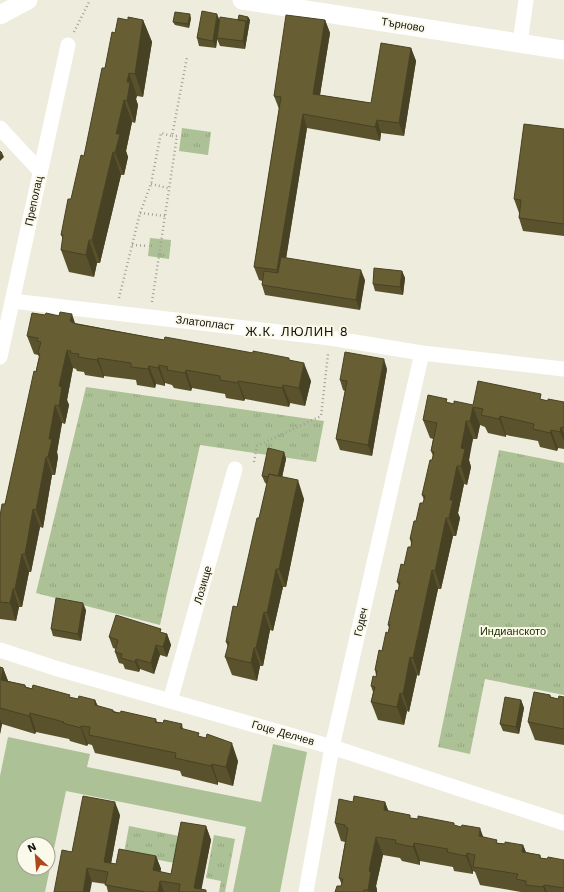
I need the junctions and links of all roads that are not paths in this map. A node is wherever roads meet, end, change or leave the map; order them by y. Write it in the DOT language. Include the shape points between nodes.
graph roads {
  1 [pos="28,0"];
  2 [pos="242,0"];
  3 [pos="526,0"];
  4 [pos="301,5"];
  5 [pos="0,15"];
  6 [pos="520,43"];
  7 [pos="68,45"];
  8 [pos="564,50"];
  9 [pos="0,128"];
  10 [pos="40,171"];
  11 [pos="12,301"];
  12 [pos="422,353"];
  13 [pos="0,357"];
  14 [pos="564,369"];
  15 [pos="235,470"];
  16 [pos="0,650"];
  17 [pos="170,701"];
  18 [pos="332,747"];
  19 [pos="564,823"];
  20 [pos="306,892"];
  1 -- 5 [label="street"];
  2 -- 4 [label="street, Търново"];
  3 -- 6 [label="street"];
  4 -- 6 [label="street, Търново"];
  6 -- 8 [label="street, Търново"];
  7 -- 10 [label="street, Преполац"];
  9 -- 10 [label="street"];
  10 -- 11 [label="street, Преполац"];
  11 -- 12 [label="street, Златопласт" via="330,338"];
  11 -- 13 [label="street, Преполац"];
  12 -- 14 [label="street, Златопласт"];
  12 -- 18 [label="street, Годеч"];
  15 -- 17 [label="street, Лозище"];
  16 -- 17 [label="street, Гоце Делчев"];
  17 -- 18 [label="street, Гоце Делчев"];
  18 -- 19 [label="street, Гоце Делчев"];
  18 -- 20 [label="street, Годеч"];
}
